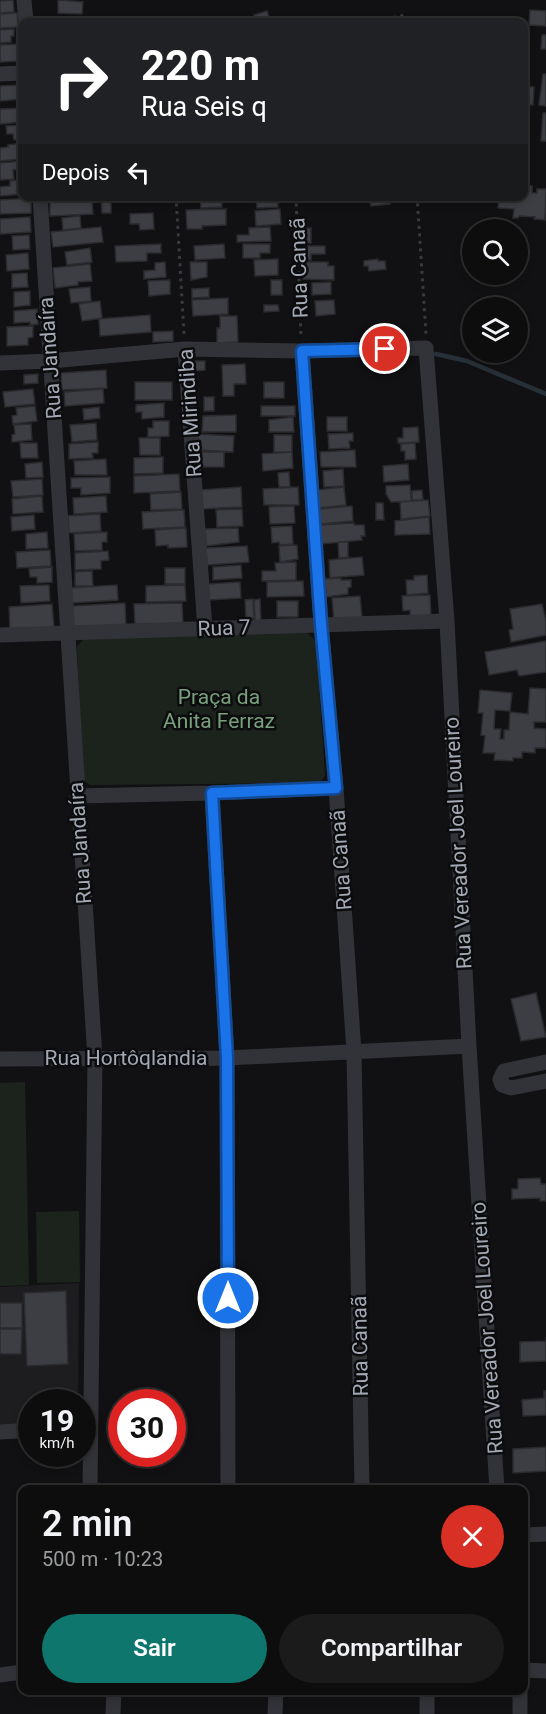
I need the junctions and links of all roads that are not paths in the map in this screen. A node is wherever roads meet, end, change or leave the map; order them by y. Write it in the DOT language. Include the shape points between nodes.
graph roads {
  1 [pos="24,0"];
  2 [pos="26,18"];
  3 [pos="18,73"];
  4 [pos="0,74"];
  5 [pos="40,201"];
  6 [pos="185,349"];
  7 [pos="302,351"];
  8 [pos="50,361"];
  9 [pos="0,363"];
  10 [pos="447,621"];
  11 [pos="321,624"];
  12 [pos="206,629"];
  13 [pos="68,634"];
  14 [pos="0,635"];
  15 [pos="336,788"];
  16 [pos="212,793"];
  17 [pos="77,796"];
  18 [pos="469,1046"];
  19 [pos="354,1052"];
  20 [pos="95,1058"];
  21 [pos="227,1058"];
  22 [pos="0,1059"];
  23 [pos="546,1062"];
  24 [pos="546,1081"];
  25 [pos="87,1389"];
  26 [pos="18,1431"];
  27 [pos="0,1432"];
  28 [pos="89,1467"];
  29 [pos="90,1485"];
  30 [pos="228,1485"];
  31 [pos="362,1485"];
  32 [pos="497,1485"];
  33 [pos="546,1534"];
  34 [pos="528,1535"];
  35 [pos="528,1670"];
  36 [pos="546,1671"];
  37 [pos="18,1673"];
  38 [pos="0,1675"];
  39 [pos="114,1695"];
  40 [pos="276,1695"];
  41 [pos="427,1695"];
  42 [pos="520,1695"];
  43 [pos="113,1714"];
  44 [pos="275,1714"];
  45 [pos="427,1714"];
  46 [pos="520,1714"];
  1 -- 2 [label="street"];
  3 -- 4 [label="street"];
  5 -- 8 [label="street, Rua Jandaíra"];
  6 -- 7 [label="street"];
  6 -- 8 [label="street"];
  6 -- 12 [label="street, Rua Mirindiba"];
  7 -- 10 [label="street, Rua Vereador Joel Loureiro" via="426,348"];
  7 -- 11 [label="street, Rua Canaã"];
  8 -- 9 [label="street"];
  8 -- 13 [label="street, Rua Jandaíra"];
  10 -- 11 [label="street, Rua 7"];
  10 -- 18 [label="street, Rua Vereador Joel Loureiro"];
  11 -- 12 [label="street, Rua 7"];
  11 -- 15 [label="street, Rua Canaã"];
  12 -- 13 [label="street, Rua 7"];
  13 -- 14 [label="street, Rua 7"];
  13 -- 17 [label="street, Rua Jandaíra"];
  15 -- 16 [label="street"];
  15 -- 19 [label="street, Rua Canaã"];
  16 -- 17 [label="street"];
  16 -- 21 [label="street"];
  17 -- 20 [label="street, Rua Jandaíra"];
  18 -- 19 [label="street, Rua Hortôqlandia"];
  18 -- 32 [label="street, Rua Vereador Joel Loureiro"];
  19 -- 21 [label="street, Rua Hortôqlandia"];
  19 -- 31 [label="street, Rua Canaã"];
  20 -- 21 [label="street, Rua Hortôqlandia"];
  20 -- 22 [label="street, Rua Hortôqlandia"];
  20 -- 25 [label="street, Rua Jandaíra"];
  21 -- 30 [label="street"];
  23 -- 24 [label="street" via="504,1071 500,1079 508,1088"];
  26 -- 27 [label="street"];
  28 -- 29 [label="street, Rua Jandaíra"];
  33 -- 34 [label="street"];
  35 -- 36 [label="street"];
  37 -- 38 [label="street"];
  39 -- 43 [label="street"];
  40 -- 44 [label="street"];
  41 -- 45 [label="street"];
  42 -- 46 [label="street"];
}
